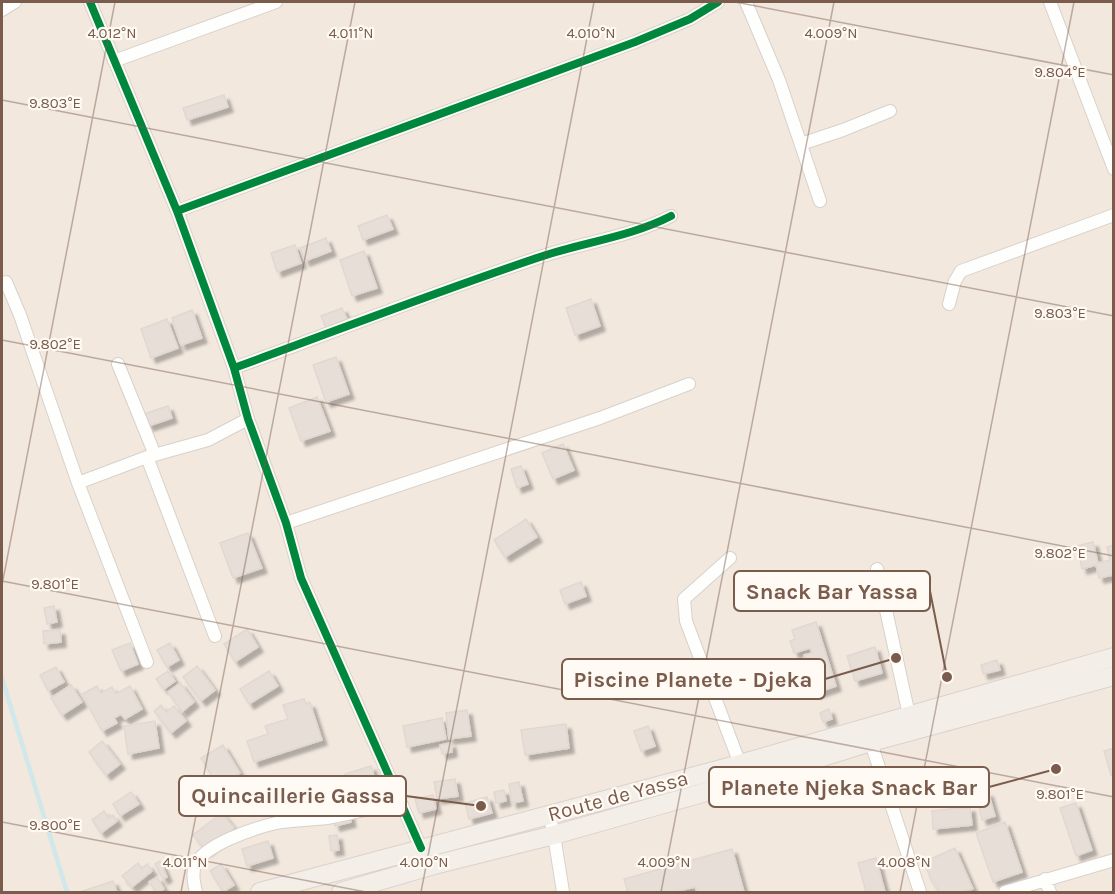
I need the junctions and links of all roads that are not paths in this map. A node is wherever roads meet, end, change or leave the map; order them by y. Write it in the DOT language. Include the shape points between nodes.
graph roads {
  1 [pos="15,2"];
  2 [pos="90,2"];
  3 [pos="276,2"];
  4 [pos="718,2"];
  5 [pos="746,2"];
  6 [pos="1050,2"];
  7 [pos="2,10"];
  8 [pos="114,61"];
  9 [pos="890,111"];
  10 [pos="801,144"];
  11 [pos="1113,167"];
  12 [pos="819,201"];
  13 [pos="177,211"];
  14 [pos="1113,215"];
  15 [pos="671,216"];
  16 [pos="6,282"];
  17 [pos="948,304"];
  18 [pos="118,364"];
  19 [pos="234,368"];
  20 [pos="689,384"];
  21 [pos="248,419"];
  22 [pos="151,456"];
  23 [pos="78,483"];
  24 [pos="285,523"];
  25 [pos="730,558"];
  26 [pos="877,569"];
  27 [pos="215,636"];
  28 [pos="147,662"];
  29 [pos="1112,666"];
  30 [pos="909,715"];
  31 [pos="868,735"];
  32 [pos="740,764"];
  33 [pos="400,801"];
  34 [pos="549,814"];
  35 [pos="554,835"];
  36 [pos="421,848"];
  37 [pos="1113,860"];
  38 [pos="1046,879"];
  39 [pos="196,892"];
  40 [pos="260,892"];
  41 [pos="341,892"];
  42 [pos="563,892"];
  43 [pos="920,892"];
  44 [pos="1005,892"];
  45 [pos="1050,892"];
  1 -- 7 [label="street"];
  2 -- 8 [label="street"];
  3 -- 8 [label="street"];
  4 -- 13 [label="street" via="690,19 635,42"];
  5 -- 10 [label="street"];
  6 -- 11 [label="street"];
  8 -- 13 [label="street"];
  9 -- 10 [label="street"];
  10 -- 12 [label="street"];
  13 -- 19 [label="street"];
  14 -- 17 [label="street" via="961,271"];
  15 -- 19 [label="street" via="622,235 542,256"];
  16 -- 23 [label="street"];
  18 -- 22 [label="street"];
  19 -- 21 [label="street"];
  20 -- 24 [label="street" via="600,418"];
  21 -- 22 [label="street" via="207,440"];
  21 -- 24 [label="street"];
  22 -- 23 [label="street"];
  22 -- 27 [label="street"];
  23 -- 28 [label="street"];
  24 -- 33 [label="street" via="301,578"];
  25 -- 32 [label="street" via="684,599 686,621"];
  26 -- 30 [label="street"];
  29 -- 30 [label="main road, Route de Yassa"];
  29 -- 31 [label="main road, Route de Yassa"];
  30 -- 31 [label="main road, Route de Yassa"];
  31 -- 32 [label="main road, Route de Yassa"];
  31 -- 35 [label="main road, Route de Yassa" via="745,781"];
  31 -- 43 [label="street"];
  32 -- 34 [label="main road, Route de Yassa"];
  33 -- 36 [label="street"];
  33 -- 39 [label="street" via="328,818 276,823 240,834 201,858 195,866"];
  34 -- 35 [label="street"];
  34 -- 36 [label="main road, Route de Yassa"];
  35 -- 41 [label="main road, Route de Yassa"];
  35 -- 42 [label="street"];
  36 -- 40 [label="main road, Route de Yassa"];
  37 -- 38 [label="street"];
  38 -- 44 [label="street"];
  38 -- 45 [label="street"];
}
